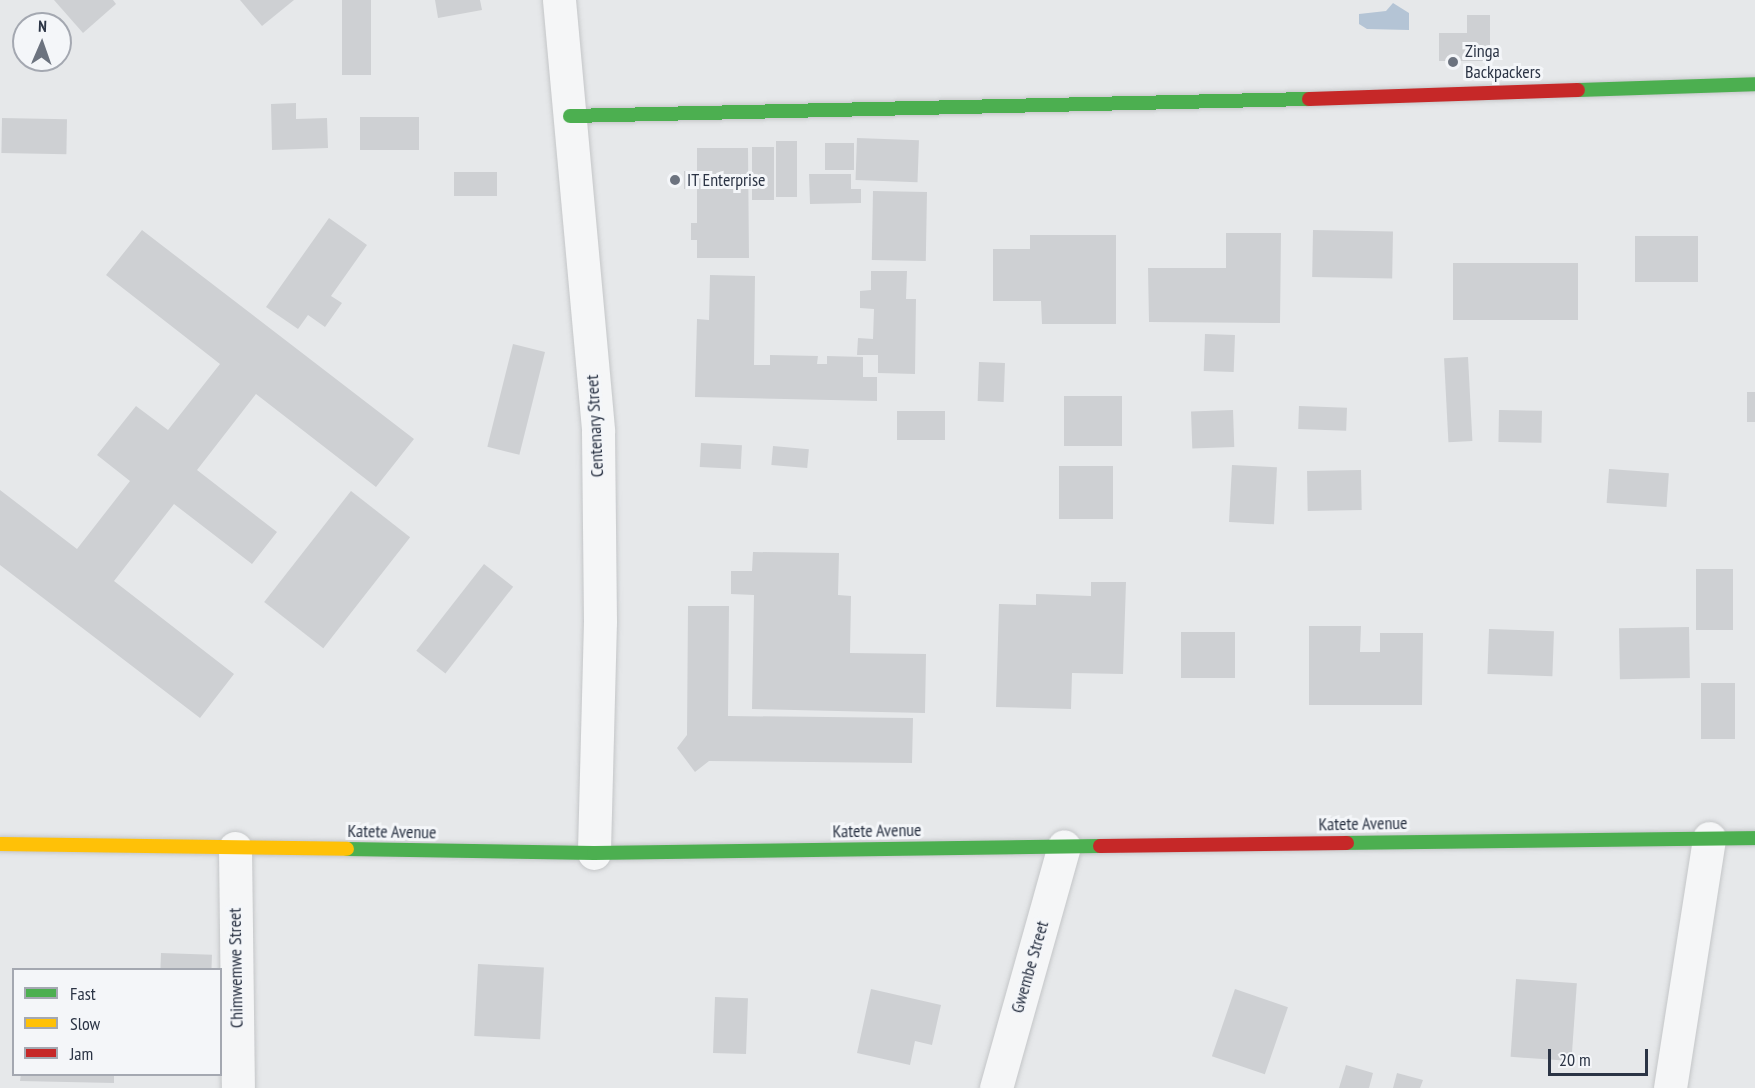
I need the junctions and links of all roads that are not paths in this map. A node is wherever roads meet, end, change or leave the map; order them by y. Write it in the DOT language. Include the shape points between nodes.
graph roads {
  1 [pos="560,0"];
  2 [pos="1755,84"];
  3 [pos="570,116"];
  4 [pos="1709,838"];
  5 [pos="1755,838"];
  6 [pos="0,844"];
  7 [pos="1064,846"];
  8 [pos="235,848"];
  9 [pos="594,853"];
  10 [pos="238,1088"];
  11 [pos="996,1088"];
  12 [pos="1670,1088"];
  1 -- 3 [label="street, Centenary Street"];
  2 -- 3 [label="street"];
  3 -- 9 [label="street, Centenary Street" via="598,431 600,621"];
  4 -- 5 [label="street, Katete Avenue"];
  4 -- 7 [label="street, Katete Avenue"];
  4 -- 12 [label="street"];
  6 -- 8 [label="street, Katete Avenue"];
  7 -- 9 [label="street, Katete Avenue"];
  7 -- 11 [label="street, Gwembe Street"];
  8 -- 9 [label="street, Katete Avenue"];
  8 -- 10 [label="street, Chimwemwe Street"];
}
